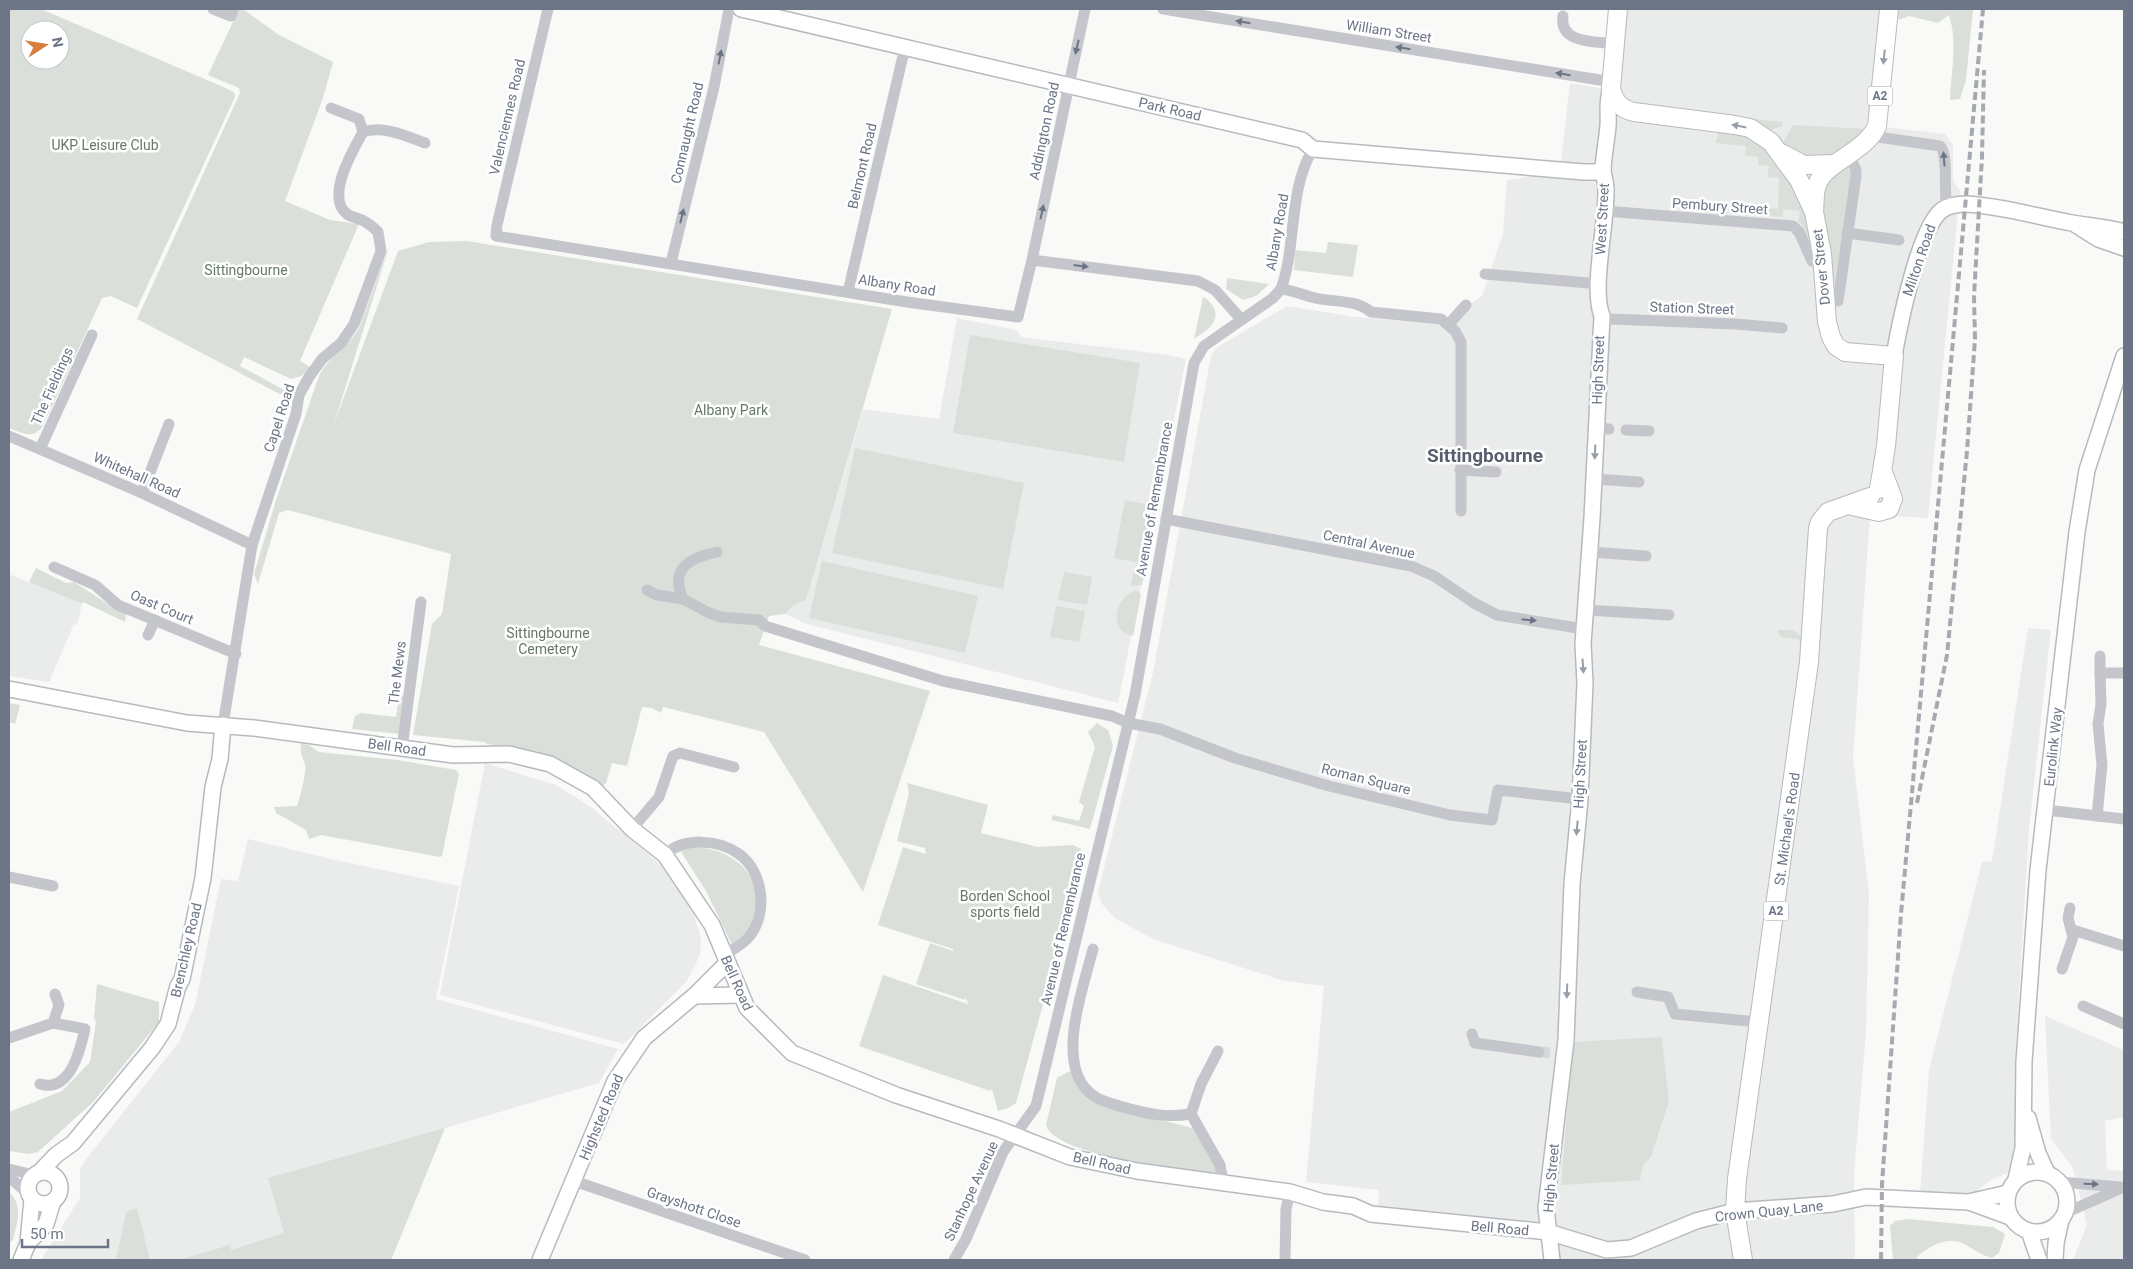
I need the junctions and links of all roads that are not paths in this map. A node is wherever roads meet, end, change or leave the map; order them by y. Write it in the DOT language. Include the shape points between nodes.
graph roads {
  1 [pos="213,9"];
  2 [pos="548,9"];
  3 [pos="730,9"];
  4 [pos="740,9"];
  5 [pos="1085,9"];
  6 [pos="1163,9"];
  7 [pos="1618,9"];
  8 [pos="1889,9"];
  9 [pos="233,10"];
  10 [pos="1563,16"];
  11 [pos="1615,44"];
  12 [pos="905,47"];
  13 [pos="1068,85"];
  14 [pos="1611,85"];
  15 [pos="331,108"];
  16 [pos="1624,110"];
  17 [pos="1608,122"];
  18 [pos="363,132"];
  19 [pos="1871,136"];
  20 [pos="425,143"];
  21 [pos="1313,149"];
  22 [pos="1779,151"];
  23 [pos="1842,160"];
  24 [pos="1603,169"];
  25 [pos="1947,207"];
  26 [pos="1605,211"];
  27 [pos="1814,212"];
  28 [pos="2073,223"];
  29 [pos="496,232"];
  30 [pos="2124,232"];
  31 [pos="1847,234"];
  32 [pos="1899,240"];
  33 [pos="2124,248"];
  34 [pos="1032,260"];
  35 [pos="1812,261"];
  36 [pos="671,263"];
  37 [pos="1484,274"];
  38 [pos="1600,284"];
  39 [pos="1281,289"];
  40 [pos="848,292"];
  41 [pos="1838,300"];
  42 [pos="1466,306"];
  43 [pos="1255,309"];
  44 [pos="1602,316"];
  45 [pos="1241,319"];
  46 [pos="1448,325"];
  47 [pos="1782,328"];
  48 [pos="92,335"];
  49 [pos="1869,356"];
  50 [pos="1894,356"];
  51 [pos="2124,356"];
  52 [pos="2124,385"];
  53 [pos="1891,394"];
  54 [pos="2110,398"];
  55 [pos="169,424"];
  56 [pos="1626,430"];
  57 [pos="1649,431"];
  58 [pos="9,436"];
  59 [pos="40,449"];
  60 [pos="1460,470"];
  61 [pos="1496,472"];
  62 [pos="1594,479"];
  63 [pos="1639,482"];
  64 [pos="142,493"];
  65 [pos="1461,511"];
  66 [pos="1166,519"];
  67 [pos="252,544"];
  68 [pos="718,552"];
  69 [pos="1590,552"];
  70 [pos="1646,556"];
  71 [pos="54,568"];
  72 [pos="647,590"];
  73 [pos="683,599"];
  74 [pos="421,602"];
  75 [pos="1586,610"];
  76 [pos="1669,614"];
  77 [pos="155,620"];
  78 [pos="1584,629"];
  79 [pos="148,635"];
  80 [pos="236,654"];
  81 [pos="2100,656"];
  82 [pos="2100,673"];
  83 [pos="2124,673"];
  84 [pos="9,690"];
  85 [pos="1128,723"];
  86 [pos="223,725"];
  87 [pos="402,748"];
  88 [pos="734,767"];
  89 [pos="1580,800"];
  90 [pos="2046,810"];
  91 [pos="2097,816"];
  92 [pos="2124,819"];
  93 [pos="632,829"];
  94 [pos="665,855"];
  95 [pos="9,877"];
  96 [pos="53,886"];
  97 [pos="2070,908"];
  98 [pos="2072,930"];
  99 [pos="2124,946"];
  100 [pos="1093,949"];
  101 [pos="726,959"];
  102 [pos="2062,969"];
  103 [pos="1638,992"];
  104 [pos="55,994"];
  105 [pos="740,995"];
  106 [pos="694,996"];
  107 [pos="2083,1006"];
  108 [pos="1758,1022"];
  109 [pos="53,1023"];
  110 [pos="2124,1024"];
  111 [pos="1472,1034"];
  112 [pos="9,1038"];
  113 [pos="1218,1051"];
  114 [pos="1539,1052"];
  115 [pos="40,1084"];
  116 [pos="2023,1101"];
  117 [pos="1191,1114"];
  118 [pos="1015,1135"];
  119 [pos="73,1143"];
  120 [pos="9,1169"];
  121 [pos="2047,1173"];
  122 [pos="36,1174"];
  123 [pos="9,1177"];
  124 [pos="57,1178"];
  125 [pos="2016,1179"];
  126 [pos="574,1181"];
  127 [pos="1223,1182"];
  128 [pos="2060,1182"];
  129 [pos="2123,1187"];
  130 [pos="1290,1192"];
  131 [pos="2008,1193"];
  132 [pos="31,1197"];
  133 [pos="53,1201"];
  134 [pos="1968,1202"];
  135 [pos="1735,1211"];
  136 [pos="2010,1217"];
  137 [pos="2063,1217"];
  138 [pos="2029,1231"];
  139 [pos="1548,1232"];
  140 [pos="28,1243"];
  141 [pos="21,1260"];
  142 [pos="540,1260"];
  143 [pos="805,1260"];
  144 [pos="954,1260"];
  145 [pos="1285,1260"];
  146 [pos="1552,1260"];
  147 [pos="1744,1260"];
  148 [pos="2039,1260"];
  149 [pos="2055,1260"];
  1 -- 9 [label="street" via="231,16"];
  2 -- 29 [label="street, Valenciennes Road"];
  36 -- 3 [label="street, Connaught Road, one-way"];
  4 -- 12 [label="street, Park Road"];
  5 -- 13 [label="street, Addington Road, one-way"];
  14 -- 6 [label="street, William Street, one-way"];
  7 -- 11 [label="main road, West Street"];
  8 -- 19 [label="main road, A2, one-way" via="1877,126"];
  10 -- 11 [label="street" via="1566,34 1573,38"];
  11 -- 14 [label="main road, West Street"];
  12 -- 13 [label="street, Park Road"];
  12 -- 40 [label="street, Belmont Road"];
  13 -- 21 [label="street, Park Road" via="1302,140"];
  34 -- 13 [label="street, Addington Road, one-way"];
  14 -- 16 [label="main road" via="1615,100"];
  14 -- 17 [label="street, West Street" via="1607,102"];
  15 -- 18 [label="street" via="359,119"];
  16 -- 17 [label="street" via="1614,114"];
  22 -- 16 [label="main road, Dover Street, one-way" via="1750,128"];
  17 -- 24 [label="street, West Street"];
  18 -- 20 [label="street" via="372,128"];
  18 -- 67 [label="street, Capel Road" via="338,190 340,205 347,214 378,232 381,250 354,324 341,343 322,359 299,396 296,414"];
  19 -- 23 [label="main road"];
  25 -- 19 [label="street, one-way" via="1943,189 1945,153 1940,146"];
  21 -- 24 [label="street, Park Road" via="1584,172"];
  21 -- 39 [label="street, Albany Road" via="1306,160 1301,180"];
  22 -- 23 [label="main road" via="1804,165"];
  22 -- 27 [label="main road, Dover Street" via="1799,180"];
  23 -- 27 [label="main road" via="1817,184"];
  23 -- 31 [label="street" via="1856,170"];
  24 -- 26 [label="street, West Street"];
  25 -- 28 [label="street" via="1968,204"];
  25 -- 50 [label="street, Milton Road" via="1935,217 1918,256 1907,291"];
  26 -- 35 [label="street, Pembury Street" via="1793,226 1800,232"];
  26 -- 38 [label="street, West Street"];
  27 -- 49 [label="main road, Dover Street" via="1831,337 1845,352"];
  28 -- 30 [label="street"];
  28 -- 33 [label="street" via="2098,239"];
  29 -- 36 [label="street, Albany Road" via="496,236"];
  31 -- 32 [label="street"];
  31 -- 41 [label="street"];
  34 -- 40 [label="street, Albany Road" via="1018,317"];
  34 -- 45 [label="street, one-way" via="1198,281 1215,290"];
  36 -- 40 [label="street, Albany Road"];
  37 -- 38 [label="street"];
  38 -- 44 [label="street, West Street"];
  39 -- 43 [label="street, Albany Road" via="1274,298"];
  39 -- 46 [label="street" via="1294,290 1312,298 1362,305 1371,312 1441,319"];
  42 -- 46 [label="street"];
  43 -- 45 [label="street, Avenue of Remembrance"];
  44 -- 47 [label="street, Station Street"];
  44 -- 62 [label="street, High Street, one-way" via="1603,429"];
  45 -- 66 [label="street, Avenue of Remembrance" via="1204,346 1194,363"];
  46 -- 60 [label="street" via="1461,342"];
  48 -- 59 [label="street, The Fieldings"];
  49 -- 50 [label="main road, Dover Street"];
  49 -- 53 [label="main road"];
  50 -- 53 [label="main road, St. Michael's Road / A2"];
  51 -- 54 [label="street, Eurolink Way"];
  52 -- 54 [label="street, Eurolink Way"];
  53 -- 108 [label="main road, St. Michael's Road / A2" via="1879,498 1828,512 1818,528 1809,662"];
  54 -- 90 [label="street, Eurolink Way" via="2084,487"];
  55 -- 64 [label="street"];
  56 -- 57 [label="street"];
  58 -- 59 [label="street, Whitehall Road"];
  59 -- 64 [label="street, Whitehall Road"];
  60 -- 61 [label="street"];
  60 -- 65 [label="street"];
  62 -- 63 [label="street"];
  62 -- 69 [label="street, High Street"];
  64 -- 67 [label="street, Whitehall Road"];
  66 -- 78 [label="street, Central Avenue, one-way" via="1411,566 1434,576 1474,603 1508,618"];
  66 -- 85 [label="street, Avenue of Remembrance"];
  67 -- 80 [label="street, Capel Road"];
  68 -- 73 [label="street" via="689,562 678,574 678,587"];
  69 -- 70 [label="street"];
  69 -- 75 [label="street, High Street"];
  71 -- 77 [label="street, Oast Court" via="95,585 118,605"];
  72 -- 73 [label="street"];
  73 -- 85 [label="street" via="721,617 759,620 765,626 943,681 1112,716"];
  74 -- 87 [label="street, The Mews"];
  75 -- 76 [label="street"];
  75 -- 78 [label="street, High Street"];
  77 -- 79 [label="street"];
  77 -- 80 [label="street, Oast Court"];
  78 -- 89 [label="street, High Street, one-way"];
  80 -- 86 [label="street, Capel Road"];
  81 -- 82 [label="street"];
  82 -- 83 [label="street"];
  82 -- 91 [label="street" via="2098,724 2102,765"];
  84 -- 86 [label="street, Bell Road" via="187,723"];
  85 -- 89 [label="street, Roman Square" via="1160,729 1236,758 1319,783 1450,815 1492,820 1498,790"];
  85 -- 118 [label="street, Avenue of Remembrance" via="1036,1106"];
  86 -- 87 [label="street, Bell Road"];
  86 -- 119 [label="street, Brenchley Road" via="203,878 182,979 168,1024"];
  87 -- 93 [label="street, Bell Road" via="453,755 509,754 550,764 593,788"];
  88 -- 93 [label="street" via="680,753 673,756 659,797"];
  89 -- 139 [label="street, High Street, one-way" via="1548,1192"];
  90 -- 91 [label="street"];
  90 -- 116 [label="street, Eurolink Way" via="2037,880"];
  91 -- 92 [label="street"];
  93 -- 94 [label="street, Bell Road"];
  94 -- 101 [label="street, Bell Road" via="712,925"];
  94 -- 101 [label="street" via="674,846 684,843 718,845 740,855 754,873 761,903 756,926"];
  95 -- 96 [label="street"];
  97 -- 98 [label="street" via="2068,918"];
  98 -- 99 [label="street"];
  98 -- 102 [label="street" via="2073,937"];
  100 -- 117 [label="street" via="1073,1031 1074,1066 1080,1081 1096,1098 1111,1104 1164,1117"];
  101 -- 105 [label="street, Bell Road"];
  101 -- 106 [label="street, Highsted Road"];
  103 -- 108 [label="street" via="1668,997 1675,1014"];
  104 -- 109 [label="street" via="58,1005"];
  105 -- 106 [label="street"];
  105 -- 118 [label="street, Bell Road" via="752,1015 792,1053 896,1096"];
  106 -- 126 [label="street, Highsted Road" via="644,1038 622,1069"];
  107 -- 110 [label="street"];
  108 -- 135 [label="main road, St. Michael's Road / A2" via="1738,1162"];
  109 -- 112 [label="street"];
  109 -- 115 [label="street" via="85,1029 75,1064 59,1084 48,1087"];
  111 -- 114 [label="street" via="1475,1043"];
  113 -- 117 [label="street" via="1201,1084"];
  116 -- 121 [label="street, Eurolink Way"];
  116 -- 125 [label="street, Eurolink Way" via="2023,1148"];
  117 -- 127 [label="street" via="1220,1165"];
  118 -- 127 [label="street, Bell Road" via="1070,1157 1137,1171"];
  118 -- 144 [label="street, Stanhope Avenue" via="1003,1152"];
  119 -- 122 [label="street, Brenchley Road"];
  119 -- 124 [label="street, Brenchley Road"];
  120 -- 122 [label="street"];
  121 -- 125 [label="street" via="2031,1172"];
  121 -- 128 [label="street"];
  122 -- 124 [label="street" via="49,1172"];
  122 -- 132 [label="street" via="29,1182"];
  123 -- 132 [label="street"];
  124 -- 133 [label="street" via="60,1188"];
  125 -- 131 [label="street"];
  126 -- 142 [label="street, Highsted Road"];
  126 -- 143 [label="street, Grayshott Close"];
  127 -- 130 [label="street, Bell Road"];
  128 -- 129 [label="street, one-way"];
  128 -- 137 [label="street" via="2067,1197"];
  129 -- 137 [label="street"];
  130 -- 139 [label="street, Bell Road" via="1323,1202 1353,1206 1371,1214"];
  130 -- 145 [label="street" via="1286,1209"];
  131 -- 134 [label="street, Crown Quay Lane"];
  131 -- 136 [label="street"];
  132 -- 133 [label="street" via="40,1203"];
  132 -- 140 [label="street"];
  133 -- 140 [label="street" via="46,1224"];
  134 -- 135 [label="street, Crown Quay Lane" via="1866,1197 1833,1204"];
  134 -- 136 [label="street, Crown Quay Lane"];
  135 -- 139 [label="street, Crown Quay Lane" via="1696,1221 1631,1248 1607,1250"];
  135 -- 147 [label="main road, St. Michael's Road / A2"];
  136 -- 138 [label="street"];
  137 -- 138 [label="street" via="2046,1230"];
  137 -- 149 [label="street"];
  138 -- 148 [label="street"];
  139 -- 146 [label="street, High Street"];
  140 -- 141 [label="street"];
}
